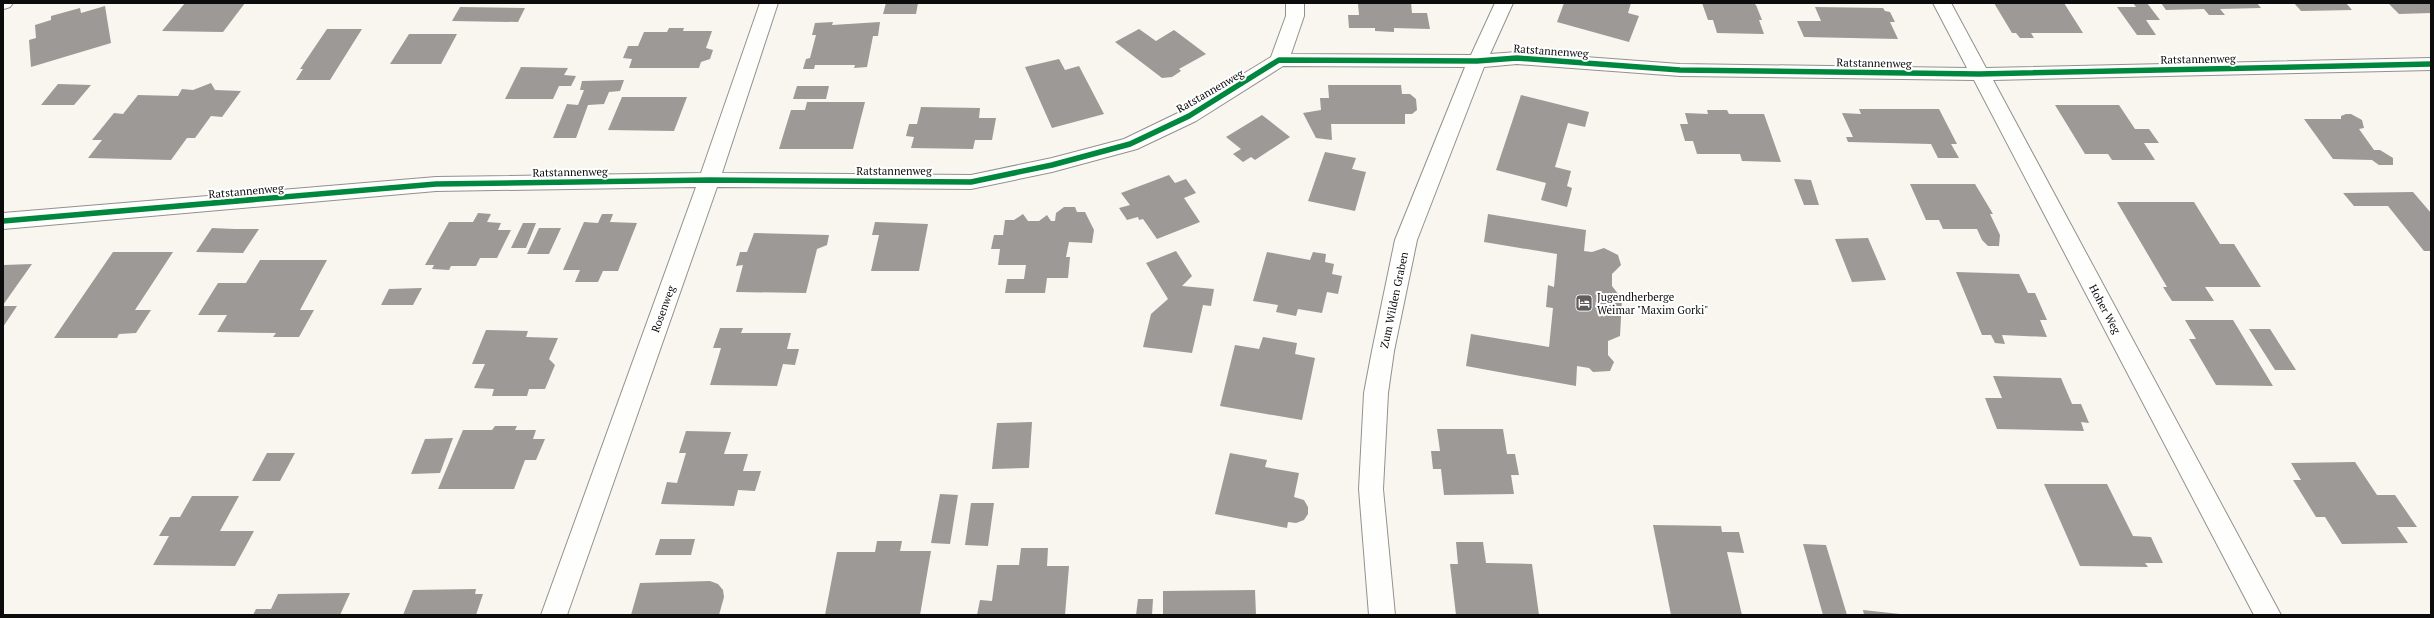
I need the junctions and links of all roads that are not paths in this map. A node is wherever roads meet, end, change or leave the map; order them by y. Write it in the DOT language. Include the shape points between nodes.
graph roads {
  1 [pos="769,3"];
  2 [pos="1295,3"];
  3 [pos="1504,3"];
  4 [pos="1942,3"];
  5 [pos="1279,60"];
  6 [pos="1477,61"];
  7 [pos="2431,64"];
  8 [pos="1979,74"];
  9 [pos="709,180"];
  10 [pos="3,221"];
  11 [pos="554,615"];
  12 [pos="1382,615"];
  13 [pos="2268,615"];
  1 -- 9 [label="street, Rosenweg"];
  2 -- 5 [label="street" via="1295,16"];
  3 -- 6 [label="street, Zum Wilden Graben"];
  4 -- 8 [label="street, Hoher Weg"];
  5 -- 6 [label="street, Ratstannenweg"];
  5 -- 9 [label="street, Ratstannenweg" via="1189,116 1130,144 1052,165 971,182"];
  6 -- 8 [label="street, Ratstannenweg" via="1517,58 1680,70"];
  6 -- 12 [label="street, Zum Wilden Graben" via="1406,240 1383,351 1376,394 1371,489"];
  7 -- 8 [label="street, Ratstannenweg"];
  8 -- 13 [label="street, Hoher Weg"];
  9 -- 10 [label="street, Ratstannenweg" via="436,184"];
  9 -- 11 [label="street, Rosenweg"];
}
